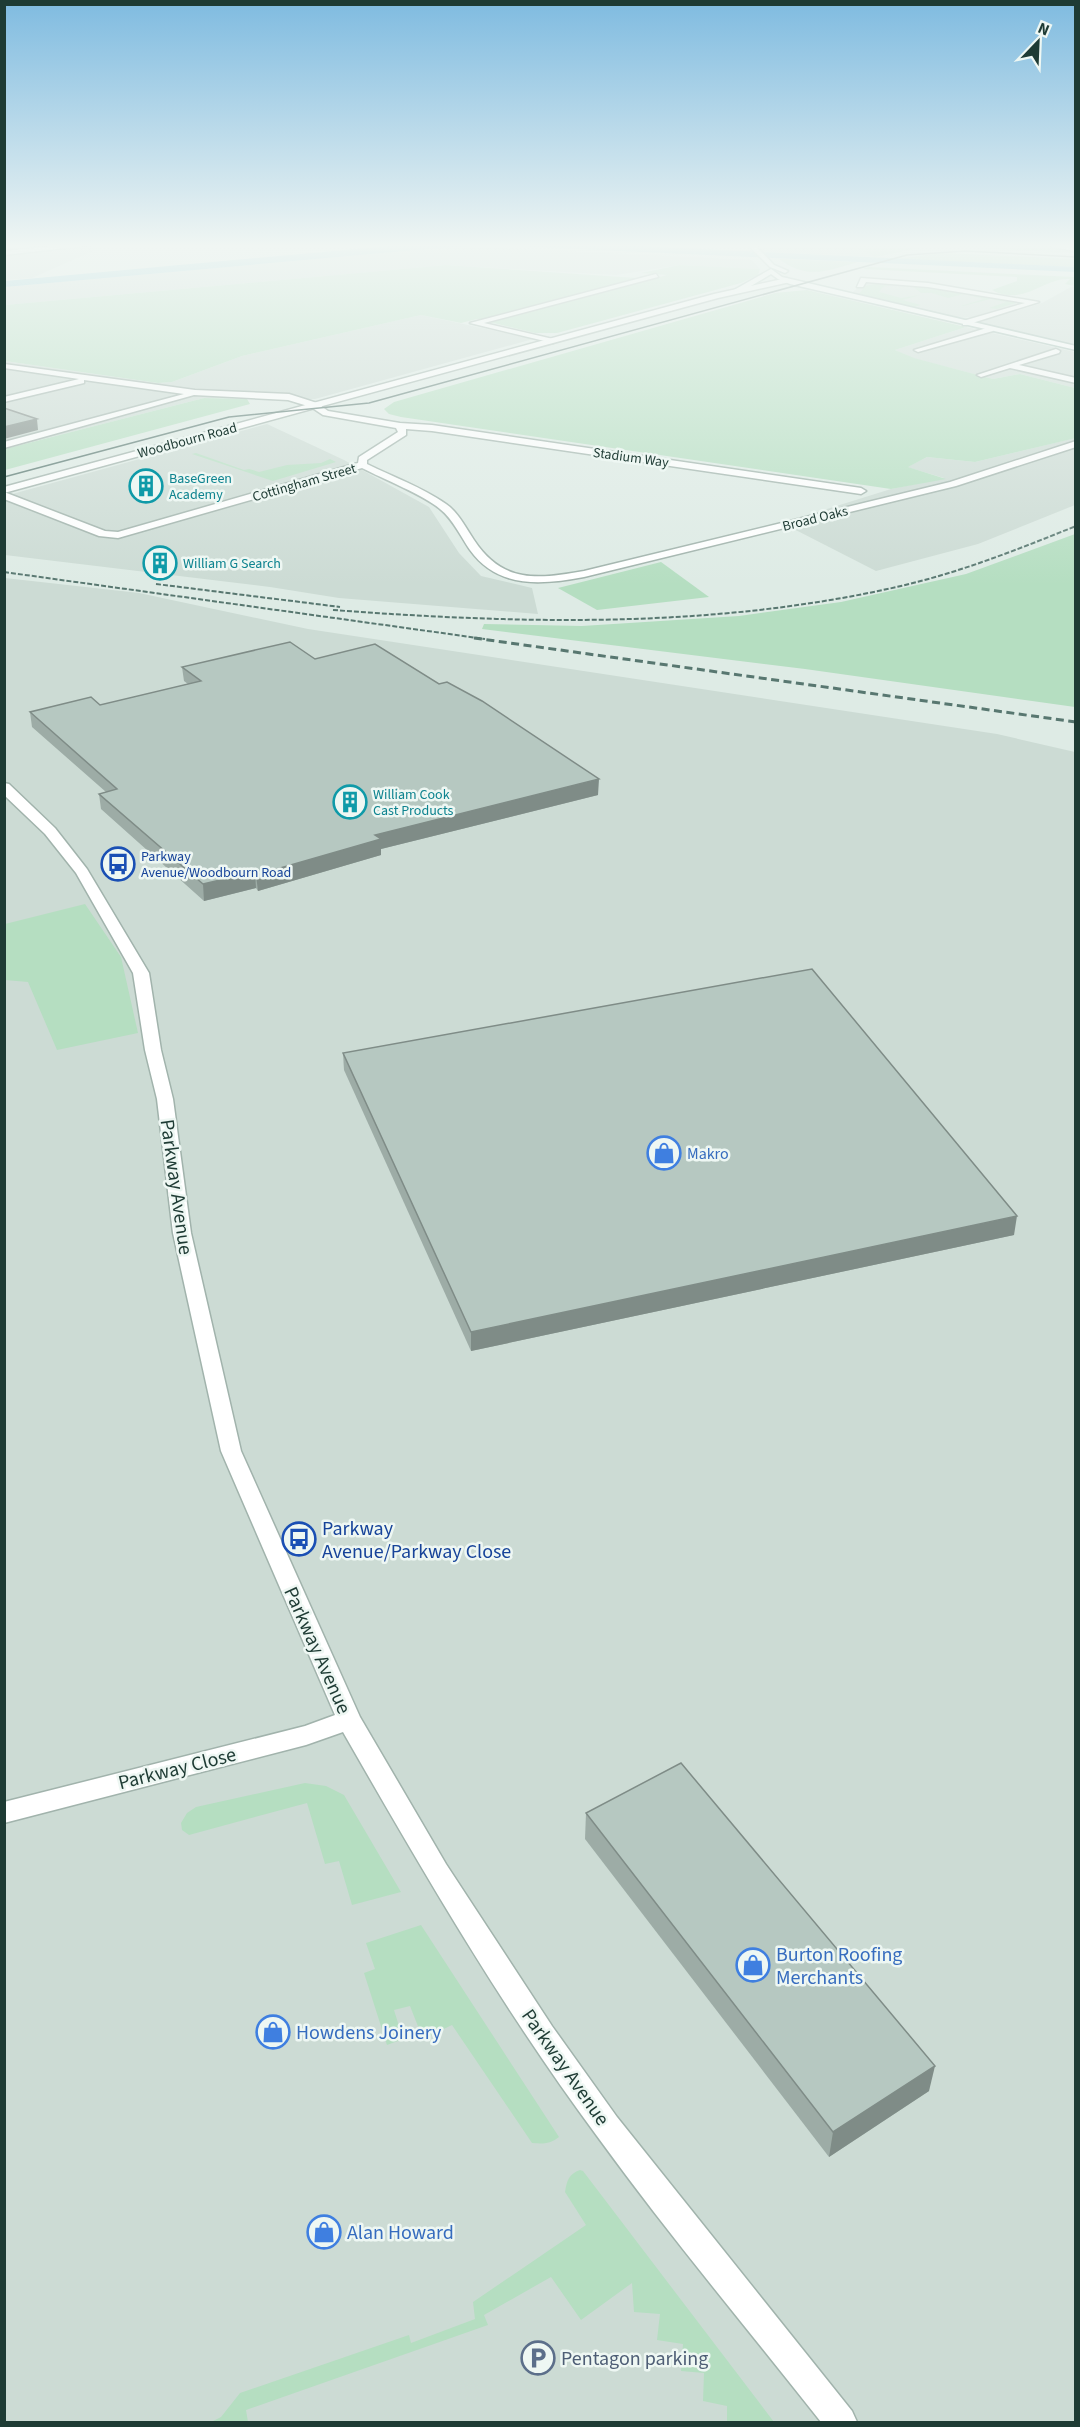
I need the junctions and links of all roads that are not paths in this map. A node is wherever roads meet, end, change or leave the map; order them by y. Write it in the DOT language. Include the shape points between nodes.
graph roads {
  1 [pos="486,358"];
  2 [pos="1034,358"];
  3 [pos="4,366"];
  4 [pos="1011,366"];
  5 [pos="981,375"];
  6 [pos="92,379"];
  7 [pos="1076,381"];
  8 [pos="195,393"];
  9 [pos="4,400"];
  10 [pos="314,405"];
  11 [pos="400,426"];
  12 [pos="1076,444"];
  13 [pos="4,445"];
  14 [pos="363,465"];
  15 [pos="4,490"];
  16 [pos="861,491"];
  17 [pos="4,495"];
  18 [pos="4,787"];
  19 [pos="349,1720"];
  20 [pos="4,1812"];
  21 [pos="841,2422"];
  1 -- 10 [label="street, Woodbourn Road"];
  2 -- 4 [label="street"];
  3 -- 6 [label="street"];
  4 -- 5 [label="street"];
  4 -- 7 [label="street"];
  6 -- 8 [label="street"];
  6 -- 9 [label="street"];
  8 -- 10 [label="street, Stadium Way" via="283,396"];
  8 -- 13 [label="street"];
  10 -- 11 [label="street, Stadium Way" via="326,412"];
  10 -- 15 [label="street, Woodbourn Road"];
  11 -- 14 [label="street" via="403,434 362,459"];
  11 -- 16 [label="street, Stadium Way"];
  12 -- 14 [label="street, Broad Oaks" via="953,484 550,580 517,578 494,568 443,506"];
  14 -- 17 [label="street, Cottingham Street" via="118,535 103,534"];
  18 -- 19 [label="street, Parkway Avenue" via="50,831 82,872 141,973 165,1099 182,1233 231,1452"];
  19 -- 20 [label="street, Parkway Close" via="306,1735"];
  19 -- 21 [label="street, Parkway Avenue" via="437,1872 542,2035 607,2127"];
}
